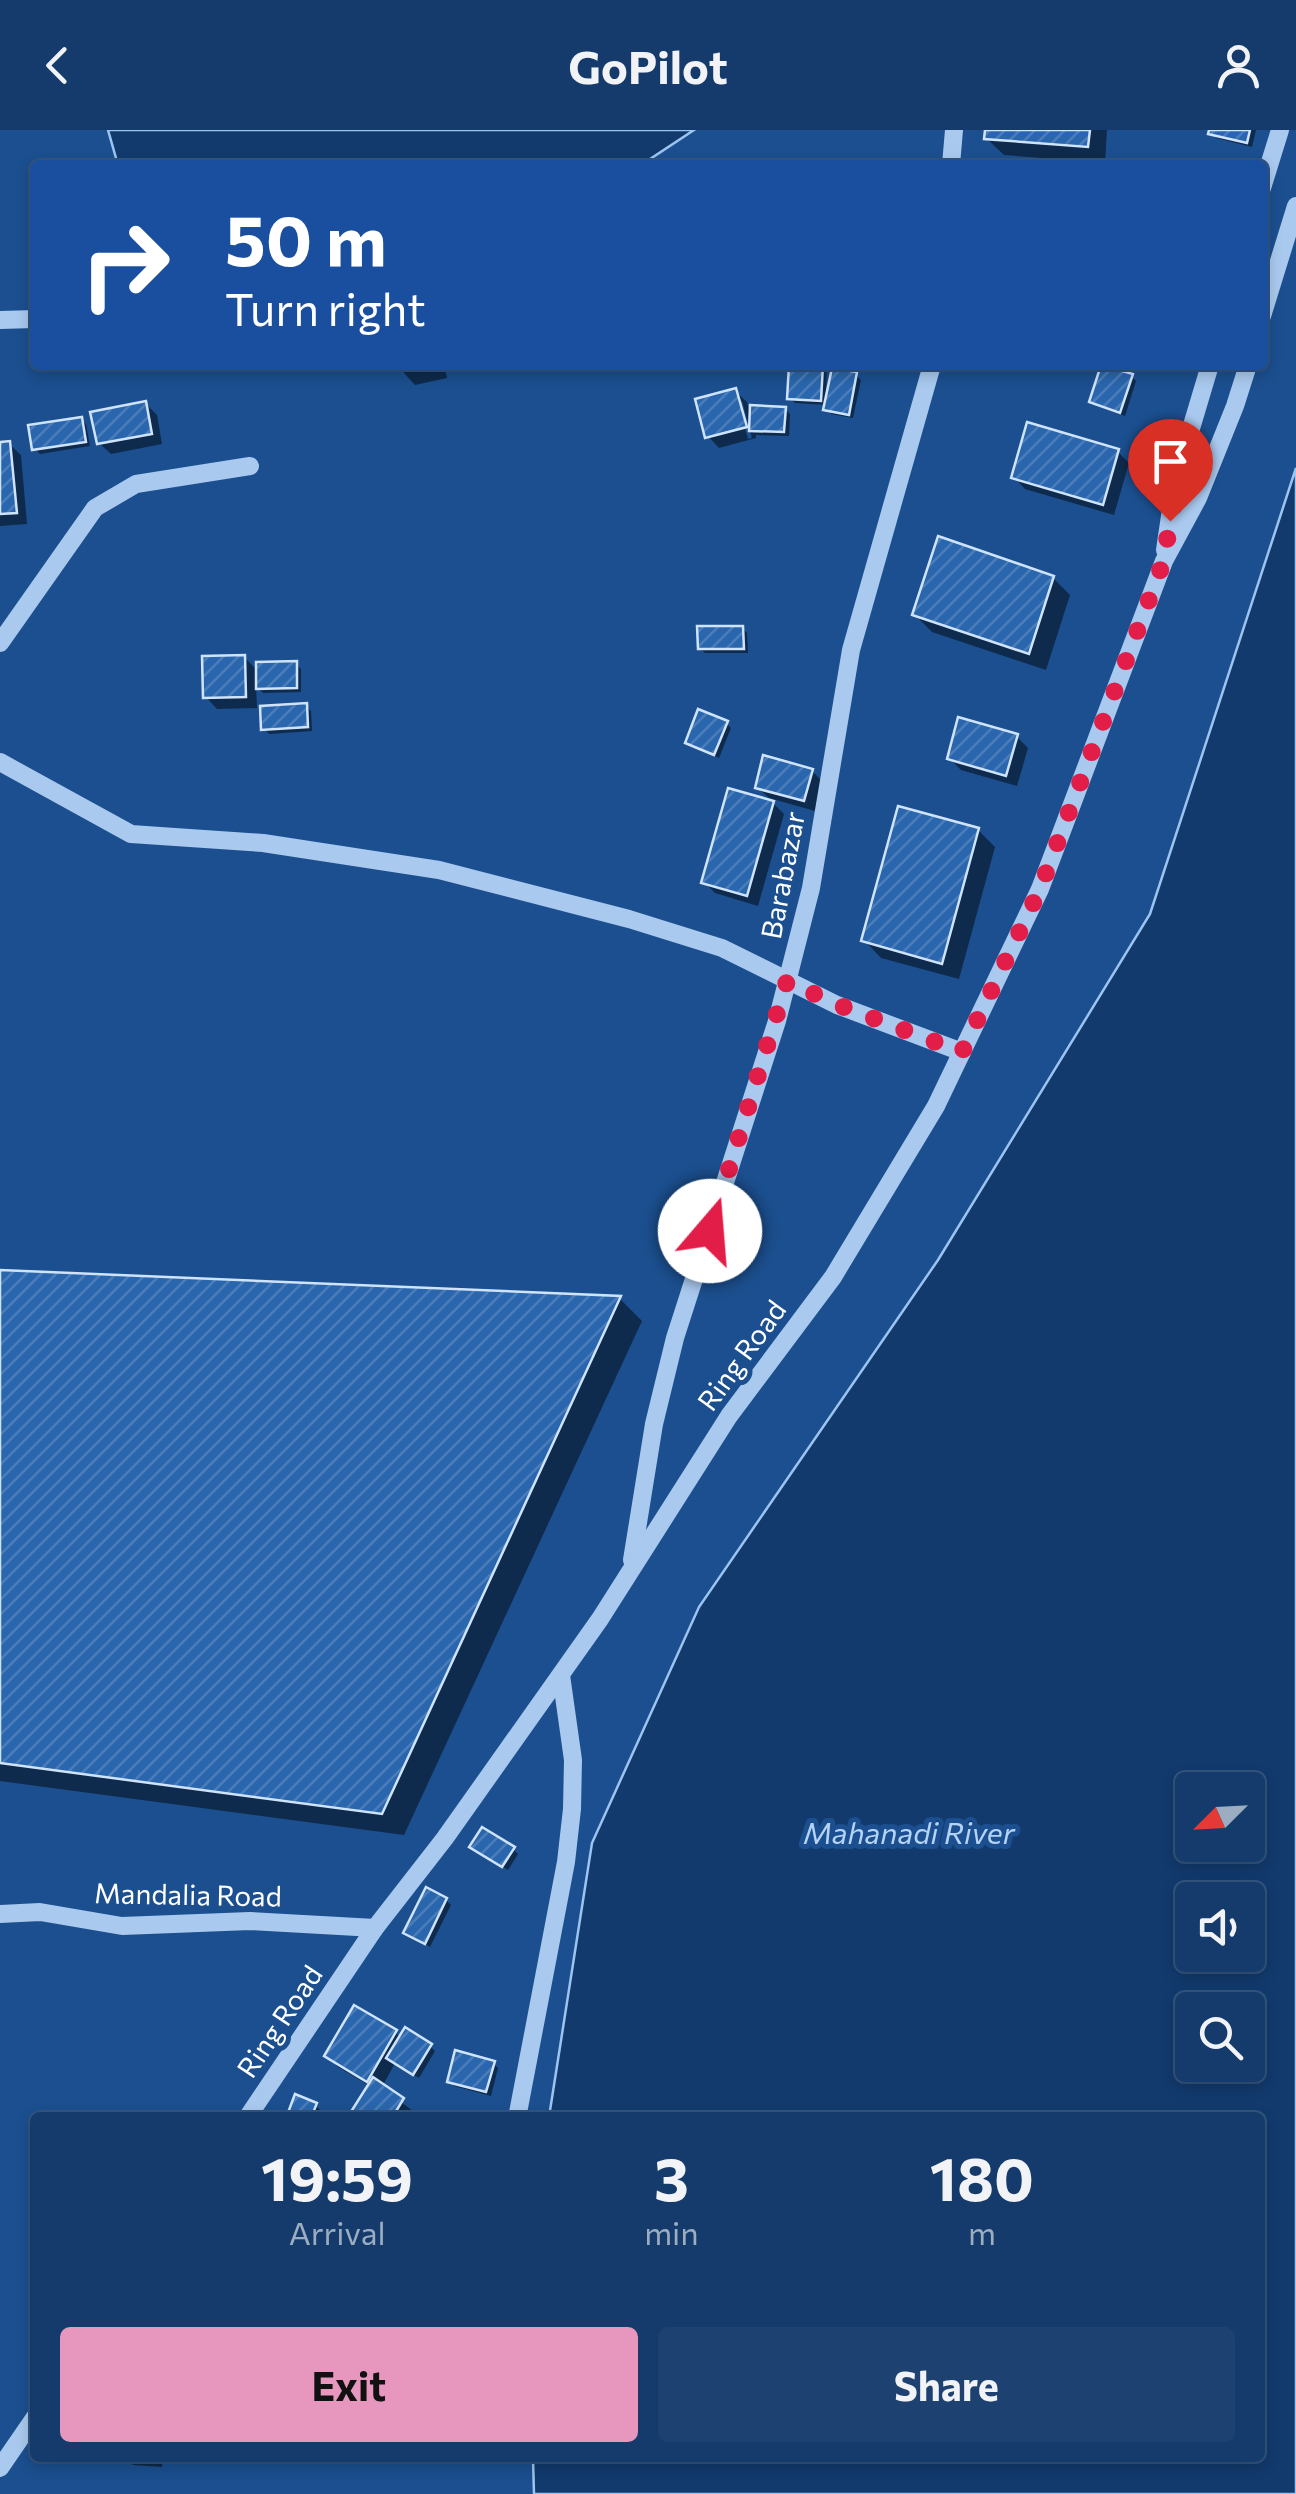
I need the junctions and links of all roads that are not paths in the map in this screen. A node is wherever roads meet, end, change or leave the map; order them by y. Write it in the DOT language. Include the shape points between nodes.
graph roads {
  1 [pos="954,130"];
  2 [pos="1280,130"];
  3 [pos="951,160"];
  4 [pos="1268,169"];
  5 [pos="1296,206"];
  6 [pos="1268,297"];
  7 [pos="0,320"];
  8 [pos="30,320"];
  9 [pos="931,370"];
  10 [pos="1209,370"];
  11 [pos="1246,370"];
  12 [pos="250,466"];
  13 [pos="1164,560"];
  14 [pos="0,643"];
  15 [pos="0,762"];
  16 [pos="787,981"];
  17 [pos="962,1052"];
  18 [pos="631,1568"];
  19 [pos="561,1675"];
  20 [pos="0,1914"];
  21 [pos="375,1928"];
  22 [pos="251,2112"];
  23 [pos="518,2112"];
  24 [pos="30,2424"];
  25 [pos="0,2468"];
  1 -- 3 [label="street"];
  2 -- 4 [label="street"];
  5 -- 6 [label="street"];
  7 -- 8 [label="street"];
  9 -- 16 [label="street, Barabazar" via="851,650 812,888"];
  10 -- 13 [label="street, Ring Road" via="1175,482"];
  11 -- 13 [label="street, Ring Road" via="1198,498"];
  12 -- 14 [label="street" via="136,484 96,508"];
  13 -- 17 [label="street, Ring Road" via="1040,889"];
  15 -- 16 [label="street" via="131,834 263,844 439,870 703,942"];
  16 -- 17 [label="street"];
  16 -- 18 [label="street, Barabazar" via="675,1338"];
  17 -- 18 [label="street, Ring Road" via="832,1277"];
  18 -- 19 [label="street, Ring Road"];
  19 -- 21 [label="street, Ring Road"];
  19 -- 23 [label="street" via="573,1760 572,1809"];
  20 -- 21 [label="street, Mandalia Road" via="40,1912 122,1926 250,1921"];
  21 -- 22 [label="street, Ring Road"];
  24 -- 25 [label="street"];
}
